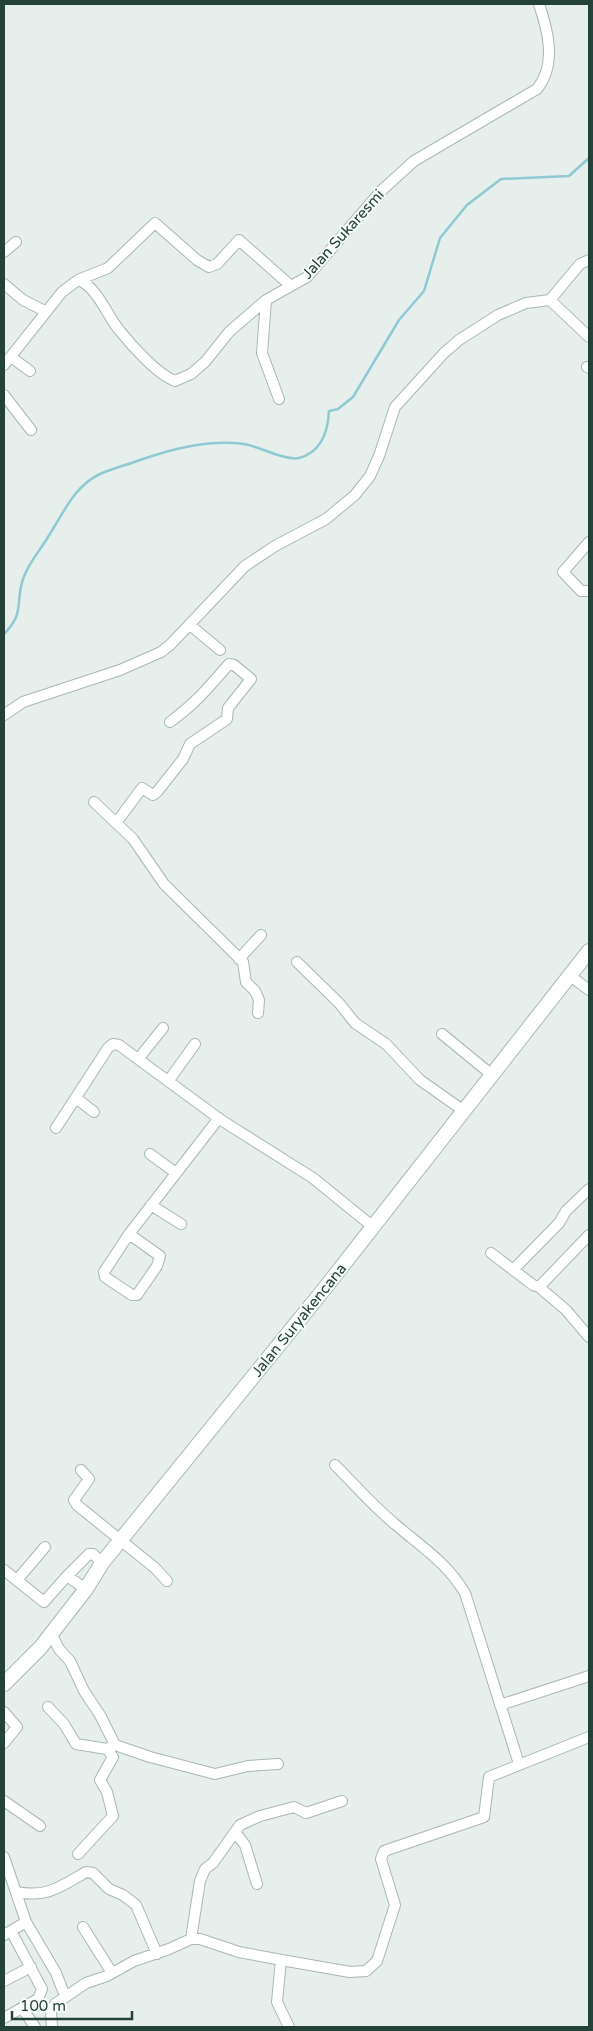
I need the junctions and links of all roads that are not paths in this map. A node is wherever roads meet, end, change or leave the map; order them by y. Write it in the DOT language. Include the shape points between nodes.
graph roads {
  1 [pos="539,4"];
  2 [pos="16,242"];
  3 [pos="4,252"];
  4 [pos="589,260"];
  5 [pos="78,280"];
  6 [pos="4,284"];
  7 [pos="291,286"];
  8 [pos="266,300"];
  9 [pos="550,300"];
  10 [pos="45,312"];
  11 [pos="589,337"];
  12 [pos="11,356"];
  13 [pos="4,365"];
  14 [pos="30,371"];
  15 [pos="4,395"];
  16 [pos="279,399"];
  17 [pos="31,430"];
  18 [pos="589,542"];
  19 [pos="589,591"];
  20 [pos="190,625"];
  21 [pos="220,650"];
  22 [pos="4,715"];
  23 [pos="170,722"];
  24 [pos="94,802"];
  25 [pos="116,823"];
  26 [pos="261,935"];
  27 [pos="589,951"];
  28 [pos="239,959"];
  29 [pos="297,962"];
  30 [pos="569,975"];
  31 [pos="589,990"];
  32 [pos="258,1013"];
  33 [pos="163,1028"];
  34 [pos="442,1034"];
  35 [pos="195,1044"];
  36 [pos="139,1058"];
  37 [pos="492,1075"];
  38 [pos="170,1080"];
  39 [pos="76,1098"];
  40 [pos="464,1111"];
  41 [pos="94,1112"];
  42 [pos="219,1118"];
  43 [pos="56,1128"];
  44 [pos="150,1154"];
  45 [pos="176,1173"];
  46 [pos="589,1189"];
  47 [pos="151,1205"];
  48 [pos="181,1224"];
  49 [pos="372,1226"];
  50 [pos="129,1234"];
  51 [pos="589,1235"];
  52 [pos="491,1253"];
  53 [pos="514,1269"];
  54 [pos="539,1287"];
  55 [pos="589,1338"];
  56 [pos="335,1465"];
  57 [pos="81,1470"];
  58 [pos="120,1541"];
  59 [pos="45,1548"];
  60 [pos="102,1563"];
  61 [pos="4,1570"];
  62 [pos="68,1576"];
  63 [pos="17,1580"];
  64 [pos="167,1582"];
  65 [pos="86,1589"];
  66 [pos="51,1632"];
  67 [pos="589,1676"];
  68 [pos="4,1684"];
  69 [pos="500,1706"];
  70 [pos="48,1707"];
  71 [pos="4,1712"];
  72 [pos="589,1737"];
  73 [pos="4,1743"];
  74 [pos="111,1746"];
  75 [pos="278,1764"];
  76 [pos="519,1764"];
  77 [pos="4,1801"];
  78 [pos="342,1801"];
  79 [pos="40,1826"];
  80 [pos="235,1832"];
  81 [pos="78,1854"];
  82 [pos="4,1857"];
  83 [pos="257,1884"];
  84 [pos="16,1892"];
  85 [pos="26,1922"];
  86 [pos="83,1927"];
  87 [pos="7,1933"];
  88 [pos="191,1939"];
  89 [pos="157,1954"];
  90 [pos="281,1960"];
  91 [pos="31,1967"];
  92 [pos="112,1973"];
  93 [pos="4,1980"];
  94 [pos="67,1996"];
  95 [pos="22,2008"];
  96 [pos="4,2018"];
  97 [pos="35,2027"];
  98 [pos="52,2027"];
  99 [pos="289,2027"];
  1 -- 7 [label="street, Jalan Sukaresmi" via="549,38 549,52 546,70 537,89 414,161 381,191 317,266"];
  2 -- 3 [label="street"];
  4 -- 9 [label="street" via="580,264"];
  5 -- 7 [label="street" via="108,268 155,224 197,260 209,266 217,264 239,240"];
  5 -- 8 [label="street, Jalan Sukaresmi" via="90,288 135,347 175,381 191,374 205,362 229,332"];
  5 -- 10 [label="street" via="62,292"];
  6 -- 10 [label="street"];
  7 -- 8 [label="street, Jalan Sukaresmi"];
  8 -- 16 [label="street" via="262,353"];
  9 -- 11 [label="street"];
  9 -- 20 [label="street" via="526,302 498,315 444,353 395,407 380,456 355,496 332,515 253,560"];
  10 -- 12 [label="street"];
  12 -- 13 [label="street"];
  12 -- 14 [label="street"];
  15 -- 17 [label="street"];
  18 -- 19 [label="street" via="563,572 581,592"];
  20 -- 21 [label="street"];
  20 -- 22 [label="street" via="170,646 151,657 80,685 23,702"];
  23 -- 25 [label="street" via="209,690 229,664 251,679 228,708 227,719 190,744 183,759 157,792 153,795 142,788"];
  24 -- 25 [label="street"];
  25 -- 28 [label="street" via="133,839 164,884"];
  26 -- 28 [label="street"];
  27 -- 30 [label="street, Jalan Suryakencana"];
  28 -- 32 [label="street" via="244,965 246,982 255,990"];
  29 -- 40 [label="street" via="355,1024 386,1044 420,1080"];
  30 -- 31 [label="street"];
  30 -- 37 [label="street, Jalan Suryakencana"];
  33 -- 36 [label="street"];
  34 -- 37 [label="street"];
  35 -- 38 [label="street"];
  36 -- 38 [label="street"];
  36 -- 39 [label="street" via="113,1044"];
  37 -- 40 [label="street, Jalan Suryakencana"];
  38 -- 42 [label="street"];
  39 -- 41 [label="street"];
  39 -- 43 [label="street"];
  40 -- 49 [label="street, Jalan Suryakencana"];
  42 -- 45 [label="street"];
  42 -- 49 [label="street" via="312,1178"];
  44 -- 45 [label="street"];
  45 -- 47 [label="street"];
  46 -- 53 [label="street"];
  47 -- 48 [label="street"];
  47 -- 50 [label="street"];
  49 -- 58 [label="street, Jalan Suryakencana"];
  50 -- 50 [label="street" via="160,1256 137,1295 132,1295 104,1274"];
  51 -- 54 [label="street"];
  52 -- 53 [label="street"];
  53 -- 54 [label="street"];
  54 -- 55 [label="street" via="566,1310"];
  56 -- 69 [label="street" via="395,1524 443,1563 458,1581"];
  57 -- 58 [label="street" via="89,1479 74,1500"];
  58 -- 60 [label="street, Jalan Suryakencana"];
  58 -- 64 [label="street" via="155,1568"];
  59 -- 63 [label="street"];
  60 -- 62 [label="street" via="89,1554"];
  60 -- 65 [label="street, Jalan Suryakencana"];
  61 -- 63 [label="street"];
  62 -- 63 [label="street" via="44,1602"];
  62 -- 65 [label="street"];
  65 -- 66 [label="street, Jalan Suryakencana"];
  66 -- 68 [label="street, Jalan Suryakencana" via="25,1665"];
  66 -- 74 [label="street" via="100,1714"];
  67 -- 69 [label="street"];
  69 -- 76 [label="street"];
  70 -- 74 [label="street" via="76,1744"];
  71 -- 73 [label="street" via="17,1726"];
  72 -- 76 [label="street"];
  74 -- 75 [label="street" via="215,1774 248,1766"];
  74 -- 81 [label="street" via="113,1757 100,1780 107,1792 113,1816"];
  76 -- 90 [label="street" via="488,1777 484,1817 384,1851 381,1859 395,1905 382,1948 372,1968 350,1972"];
  77 -- 79 [label="street"];
  78 -- 80 [label="street" via="309,1812 297,1807 260,1816 245,1822"];
  80 -- 83 [label="street" via="245,1845"];
  80 -- 88 [label="street" via="202,1874"];
  82 -- 84 [label="street"];
  84 -- 85 [label="street"];
  84 -- 89 [label="street" via="34,1896 48,1893 86,1872 93,1873 109,1889 136,1905"];
  85 -- 87 [label="street"];
  85 -- 94 [label="street"];
  86 -- 92 [label="street"];
  87 -- 91 [label="street"];
  88 -- 89 [label="street"];
  88 -- 90 [label="street"];
  89 -- 92 [label="street"];
  90 -- 99 [label="street" via="277,2002"];
  91 -- 93 [label="street"];
  91 -- 95 [label="street" via="42,1990 38,1999"];
  92 -- 94 [label="street" via="86,1983"];
  94 -- 98 [label="street" via="52,2009"];
  95 -- 96 [label="street"];
  95 -- 97 [label="street"];
}
